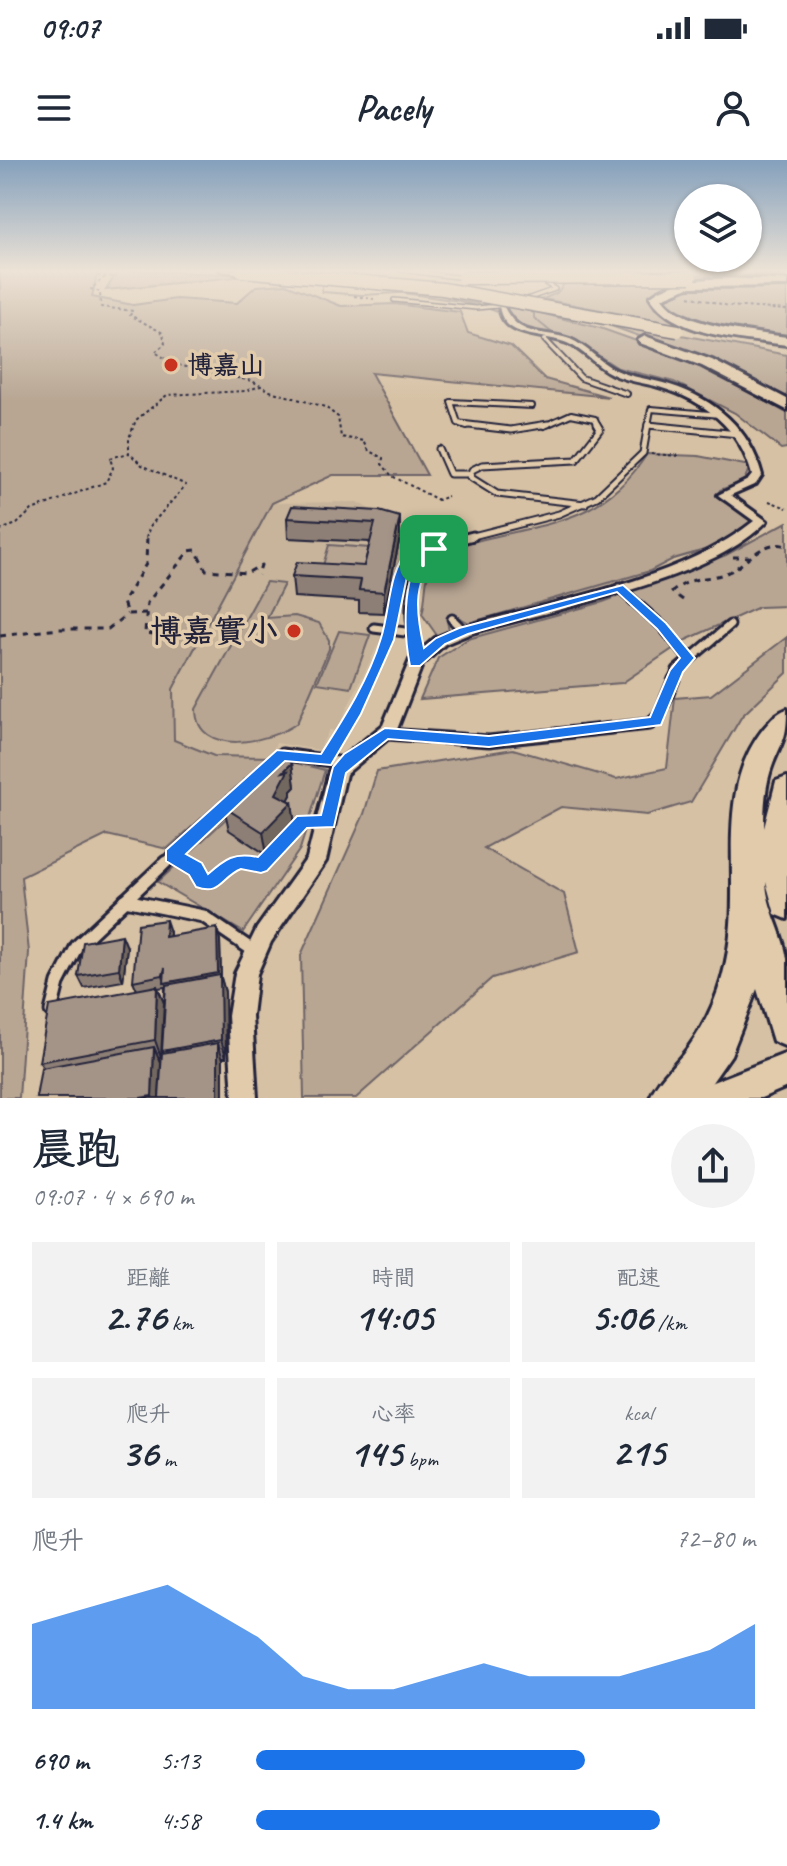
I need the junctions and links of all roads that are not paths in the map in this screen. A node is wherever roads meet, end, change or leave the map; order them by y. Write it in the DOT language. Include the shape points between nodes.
graph roads {
  1 [pos="506,314"];
  2 [pos="559,314"];
  3 [pos="592,314"];
  4 [pos="600,314"];
  5 [pos="673,314"];
  6 [pos="680,330"];
  7 [pos="545,340"];
  8 [pos="787,346"];
  9 [pos="627,394"];
  10 [pos="787,405"];
  11 [pos="532,406"];
  12 [pos="721,415"];
  13 [pos="648,425"];
  14 [pos="741,434"];
  15 [pos="439,449"];
  16 [pos="470,474"];
  17 [pos="585,504"];
  18 [pos="619,588"];
  19 [pos="452,619"];
  20 [pos="730,625"];
  21 [pos="374,628"];
  22 [pos="464,631"];
  23 [pos="413,633"];
  24 [pos="688,658"];
  25 [pos="415,663"];
  26 [pos="787,719"];
  27 [pos="385,734"];
  28 [pos="335,762"];
  29 [pos="249,785"];
  30 [pos="787,789"];
  31 [pos="238,795"];
  32 [pos="772,872"];
  33 [pos="125,900"];
  34 [pos="787,903"];
  35 [pos="254,952"];
  36 [pos="49,1022"];
  37 [pos="787,1027"];
  38 [pos="787,1070"];
  39 [pos="245,1098"];
  40 [pos="671,1098"];
  41 [pos="718,1098"];
  1 -- 7 [label="street" via="512,324"];
  2 -- 10 [label="highway, bridge" via="707,363"];
  3 -- 6 [label="highway, bridge"];
  4 -- 6 [label="highway, bridge"];
  5 -- 8 [label="highway"];
  6 -- 8 [label="highway"];
  7 -- 9 [label="lane" via="581,378"];
  7 -- 12 [label="street" via="560,339 611,370 675,390"];
  11 -- 16 [label="lane" via="451,402 458,423 470,428 537,428 574,414 595,419 600,429 576,460 482,465"];
  12 -- 13 [label="lane" via="651,409"];
  12 -- 14 [label="street"];
  13 -- 14 [label="lane"];
  13 -- 17 [label="lane" via="643,453"];
  14 -- 18 [label="street" via="757,475 723,495 758,516 759,524 716,552"];
  15 -- 16 [label="lane" via="450,474"];
  16 -- 17 [label="lane" via="473,481 506,498 558,495"];
  17 -- 23 [label="lane" via="434,549 419,565"];
  18 -- 22 [label="street"];
  18 -- 24 [label="lane"];
  19 -- 22 [label="lane"];
  20 -- 24 [label="lane"];
  21 -- 23 [label="lane"];
  22 -- 25 [label="street" via="440,641"];
  23 -- 25 [label="lane"];
  24 -- 27 [label="lane" via="650,724 489,741"];
  25 -- 27 [label="street" via="396,719"];
  26 -- 32 [label="highway" via="759,757 748,794"];
  27 -- 28 [label="street"];
  28 -- 29 [label="lane" via="282,754"];
  28 -- 35 [label="street" via="320,851 307,879"];
  30 -- 32 [label="highway"];
  31 -- 33 [label="lane"];
  32 -- 34 [label="highway"];
  32 -- 37 [label="highway" via="767,966"];
  32 -- 40 [label="highway" via="747,944 736,1005 713,1051"];
  33 -- 35 [label="lane" via="203,916"];
  33 -- 36 [label="lane" via="67,961"];
  35 -- 39 [label="street" via="240,1016"];
  38 -- 41 [label="main road"];
}
